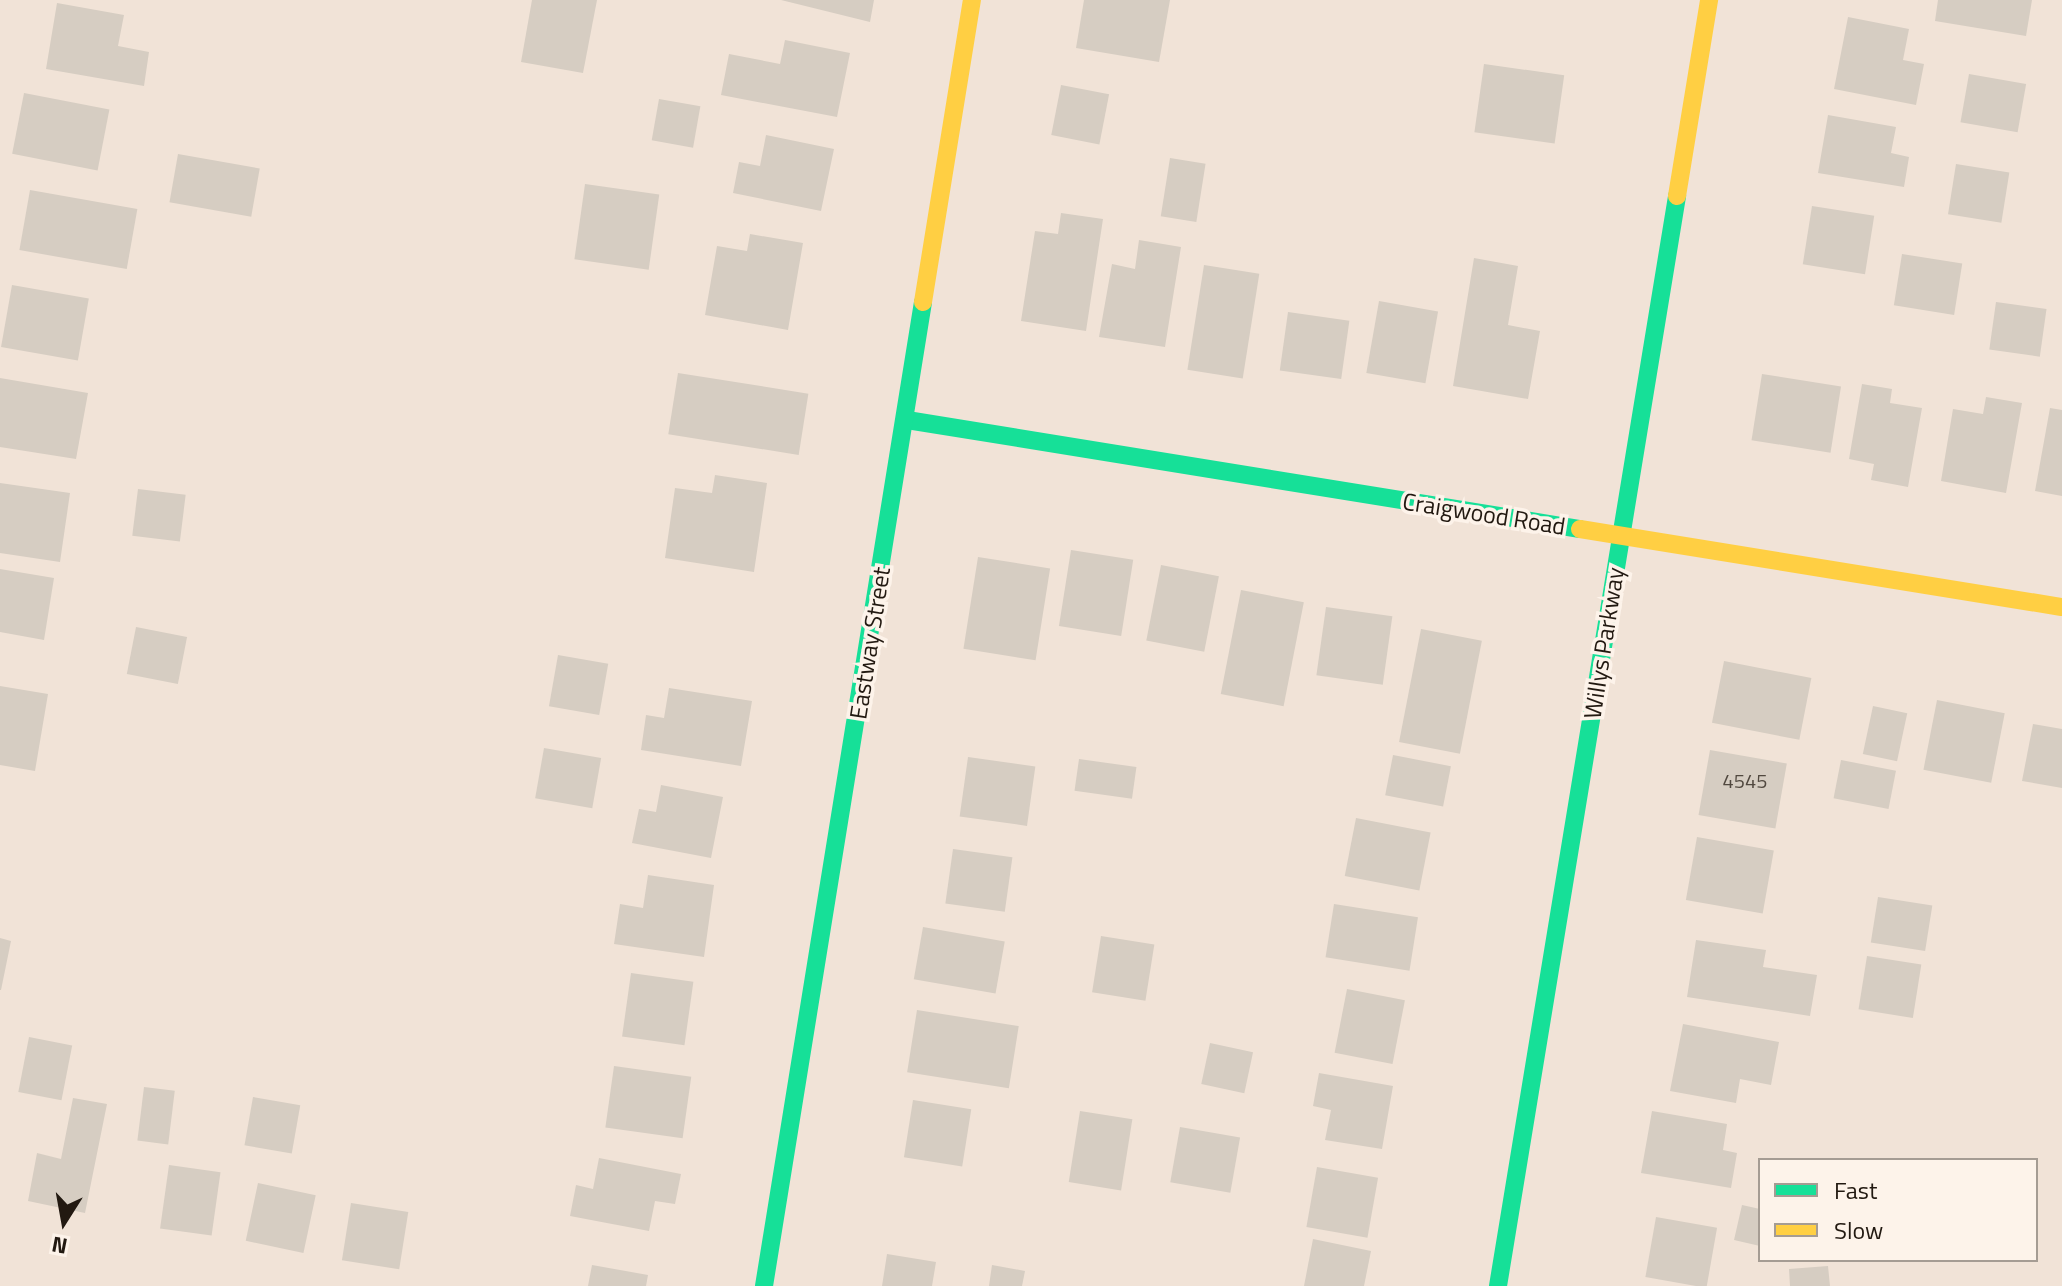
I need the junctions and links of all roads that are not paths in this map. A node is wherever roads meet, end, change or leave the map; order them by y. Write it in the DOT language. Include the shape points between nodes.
graph roads {
  1 [pos="972,0"];
  2 [pos="1709,0"];
  3 [pos="907,420"];
  4 [pos="1622,536"];
  5 [pos="2062,607"];
  6 [pos="764,1286"];
  7 [pos="1498,1286"];
  1 -- 3 [label="street, Eastway Street"];
  2 -- 4 [label="street, Willys Parkway"];
  3 -- 4 [label="street, Craigwood Road"];
  3 -- 6 [label="street, Eastway Street"];
  4 -- 5 [label="street, Craigwood Road"];
  4 -- 7 [label="street, Willys Parkway"];
}
